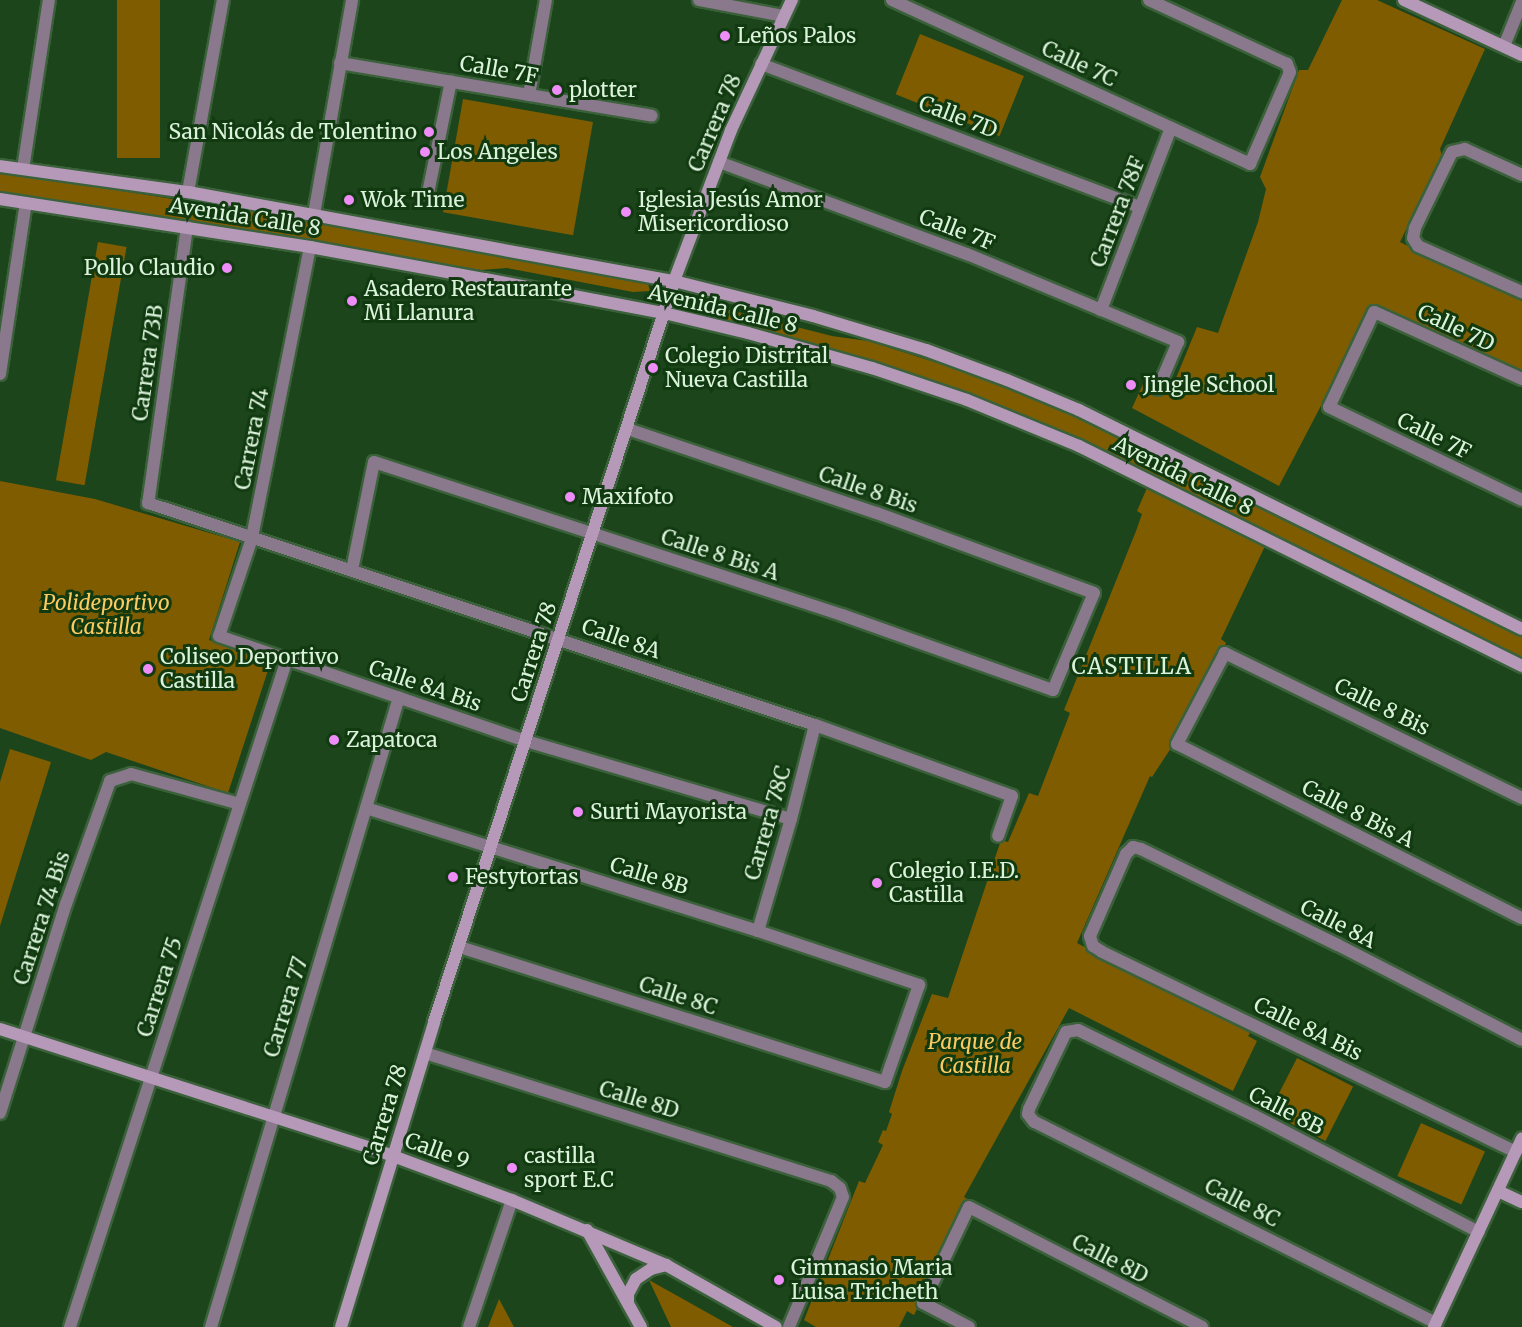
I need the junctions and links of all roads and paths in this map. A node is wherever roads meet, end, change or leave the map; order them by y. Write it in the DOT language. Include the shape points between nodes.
graph roads {
  1 [pos="50,0"];
  2 [pos="223,0"];
  3 [pos="352,0"];
  4 [pos="546,0"];
  5 [pos="699,0"];
  6 [pos="792,0"];
  7 [pos="892,0"];
  8 [pos="1149,0"];
  9 [pos="1404,0"];
  10 [pos="1522,2"];
  11 [pos="784,16"];
  12 [pos="1504,46"];
  13 [pos="1522,55"];
  14 [pos="340,63"];
  15 [pos="761,64"];
  16 [pos="451,81"];
  17 [pos="529,95"];
  18 [pos="652,116"];
  19 [pos="1171,128"];
  20 [pos="719,162"];
  21 [pos="0,165"];
  22 [pos="23,169"];
  23 [pos="1522,175"];
  24 [pos="188,192"];
  25 [pos="429,193"];
  26 [pos="0,200"];
  27 [pos="26,203"];
  28 [pos="1140,207"];
  29 [pos="314,214"];
  30 [pos="187,227"];
  31 [pos="310,247"];
  32 [pos="674,281"];
  33 [pos="1522,292"];
  34 [pos="1101,310"];
  35 [pos="664,314"];
  36 [pos="0,374"];
  37 [pos="1522,380"];
  38 [pos="1158,389"];
  39 [pos="1329,407"];
  40 [pos="628,429"];
  41 [pos="1522,500"];
  42 [pos="148,503"];
  43 [pos="593,534"];
  44 [pos="252,538"];
  45 [pos="352,570"];
  46 [pos="1522,630"];
  47 [pos="219,636"];
  48 [pos="559,639"];
  49 [pos="287,659"];
  50 [pos="1522,666"];
  51 [pos="1053,690"];
  52 [pos="399,698"];
  53 [pos="814,725"];
  54 [pos="526,741"];
  55 [pos="1177,744"];
  56 [pos="1522,798"];
  57 [pos="240,804"];
  58 [pos="366,808"];
  59 [pos="791,819"];
  60 [pos="998,836"];
  61 [pos="491,848"];
  62 [pos="1522,918"];
  63 [pos="758,931"];
  64 [pos="1090,936"];
  65 [pos="459,947"];
  66 [pos="0,1029"];
  67 [pos="24,1036"];
  68 [pos="1522,1040"];
  69 [pos="425,1053"];
  70 [pos="152,1077"];
  71 [pos="885,1082"];
  72 [pos="0,1113"];
  73 [pos="274,1117"];
  74 [pos="1030,1118"];
  75 [pos="1522,1138"];
  76 [pos="1516,1152"];
  77 [pos="393,1156"];
  78 [pos="1498,1191"];
  79 [pos="513,1200"];
  80 [pos="1522,1202"];
  81 [pos="587,1230"];
  82 [pos="1479,1232"];
  83 [pos="666,1265"];
  84 [pos="628,1303"];
  85 [pos="1435,1325"];
  86 [pos="70,1327"];
  87 [pos="211,1327"];
  88 [pos="341,1327"];
  89 [pos="470,1327"];
  90 [pos="641,1327"];
  91 [pos="776,1327"];
  92 [pos="789,1327"];
  93 [pos="969,1327"];
  94 [pos="1202,1327"];
  1 -- 22 [label="street"];
  2 -- 24 [label="street"];
  3 -- 14 [label="street"];
  4 -- 17 [label="street"];
  5 -- 11 [label="street"];
  6 -- 11 [label="street, Carrera 78"];
  7 -- 19 [label="street, Calle 7C"];
  8 -- 19 [label="street, Calle 7C" via="1287,64 1290,72 1250,164"];
  9 -- 12 [label="street"];
  10 -- 12 [label="street"];
  11 -- 15 [label="street, Carrera 78"];
  12 -- 13 [label="street"];
  14 -- 16 [label="street, Calle 7F"];
  14 -- 29 [label="street"];
  15 -- 20 [label="street, Carrera 78"];
  15 -- 28 [label="street, Calle 7D"];
  16 -- 17 [label="street, Calle 7F"];
  16 -- 25 [label="street"];
  17 -- 18 [label="street, Calle 7F"];
  19 -- 28 [label="street, Carrera 78F"];
  20 -- 32 [label="street, Carrera 78"];
  20 -- 34 [label="street, Calle 7F" via="967,254"];
  21 -- 22 [label="street, Avenida Calle 8"];
  22 -- 24 [label="street, Avenida Calle 8"];
  23 -- 33 [label="street" via="1465,149 1457,150 1449,156 1414,228 1413,238 1418,246"];
  24 -- 29 [label="street, Avenida Calle 8"];
  26 -- 27 [label="street, Avenida Calle 8"];
  27 -- 30 [label="street, Avenida Calle 8"];
  27 -- 36 [label="street"];
  28 -- 34 [label="street, Carrera 78F"];
  29 -- 32 [label="street, Avenida Calle 8"];
  30 -- 31 [label="street, Avenida Calle 8"];
  30 -- 42 [label="street, Carrera 73B"];
  31 -- 35 [label="street, Avenida Calle 8"];
  31 -- 44 [label="street, Carrera 74"];
  32 -- 35 [label="street, Carrera 78"];
  32 -- 46 [label="street, Avenida Calle 8" via="926,350 1040,393"];
  34 -- 38 [label="street, Calle 7F" via="1178,342"];
  35 -- 40 [label="street, Carrera 78"];
  35 -- 50 [label="street, Avenida Calle 8" via="872,368 1013,418 1141,476"];
  37 -- 39 [label="street, Calle 7D" via="1374,312"];
  39 -- 41 [label="street, Calle 7F"];
  40 -- 43 [label="street, Carrera 78"];
  40 -- 51 [label="street, Calle 8 Bis" via="876,513 1094,593"];
  42 -- 44 [label="street, Calle 8A"];
  43 -- 45 [label="street, Calle 8 Bis A" via="374,462"];
  43 -- 48 [label="street, Carrera 78"];
  43 -- 51 [label="street, Calle 8 Bis A" via="842,615"];
  44 -- 45 [label="street, Calle 8A"];
  44 -- 47 [label="street, Carrera 74"];
  45 -- 48 [label="street, Calle 8A"];
  47 -- 49 [label="street, Calle 8A Bis"];
  48 -- 53 [label="street, Calle 8A"];
  48 -- 54 [label="street, Carrera 78"];
  49 -- 52 [label="street, Calle 8A Bis"];
  49 -- 57 [label="street, Carrera 75"];
  52 -- 54 [label="street, Calle 8A Bis"];
  52 -- 58 [label="street, Carrera 77"];
  53 -- 59 [label="street, Carrera 78C"];
  53 -- 60 [label="street, Calle 8A" via="1012,796"];
  54 -- 59 [label="street, Calle 8A Bis"];
  54 -- 61 [label="street, Carrera 78"];
  55 -- 56 [label="street, Calle 8 Bis" via="1225,653"];
  55 -- 62 [label="street, Calle 8 Bis A"];
  57 -- 67 [label="street, Carrera 74 Bis" via="131,774 110,781"];
  57 -- 70 [label="street, Carrera 75"];
  58 -- 61 [label="street, Calle 8B"];
  58 -- 73 [label="street, Carrera 77"];
  59 -- 63 [label="street, Carrera 78C"];
  61 -- 63 [label="street, Calle 8B"];
  61 -- 65 [label="street, Carrera 78"];
  63 -- 71 [label="street, Calle 8B" via="919,985"];
  64 -- 68 [label="street, Calle 8A" via="1126,854 1133,847 1338,945"];
  64 -- 76 [label="street, Calle 8A Bis" via="1093,946 1101,951"];
  65 -- 69 [label="street, Carrera 78"];
  65 -- 71 [label="street, Calle 8C"];
  66 -- 67 [label="street, Calle 9"];
  67 -- 70 [label="street, Calle 9"];
  67 -- 72 [label="street, Carrera 74 Bis"];
  69 -- 77 [label="street, Carrera 78"];
  69 -- 92 [label="street, Calle 8D" via="831,1181 843,1197"];
  70 -- 73 [label="street, Calle 9"];
  70 -- 86 [label="street, Carrera 75"];
  73 -- 77 [label="street, Calle 9"];
  73 -- 87 [label="street, Carrera 77"];
  74 -- 82 [label="street, Calle 8B" via="1029,1109 1066,1032 1073,1029 1255,1116"];
  74 -- 85 [label="street, Calle 8C"];
  75 -- 76 [label="street"];
  76 -- 78 [label="street"];
  77 -- 79 [label="street, Calle 9"];
  77 -- 88 [label="street, Carrera 78"];
  78 -- 80 [label="street"];
  78 -- 82 [label="street"];
  79 -- 81 [label="street, Calle 9"];
  79 -- 89 [label="street"];
  81 -- 83 [label="street, Calle 9"];
  81 -- 84 [label="street"];
  82 -- 85 [label="street"];
  83 -- 84 [label="street" via="636,1278"];
  83 -- 91 [label="street, Calle 9"];
  84 -- 90 [label="street"];
  93 -- 94 [label="street, Calle 8D" via="923,1303 969,1207"];
}
